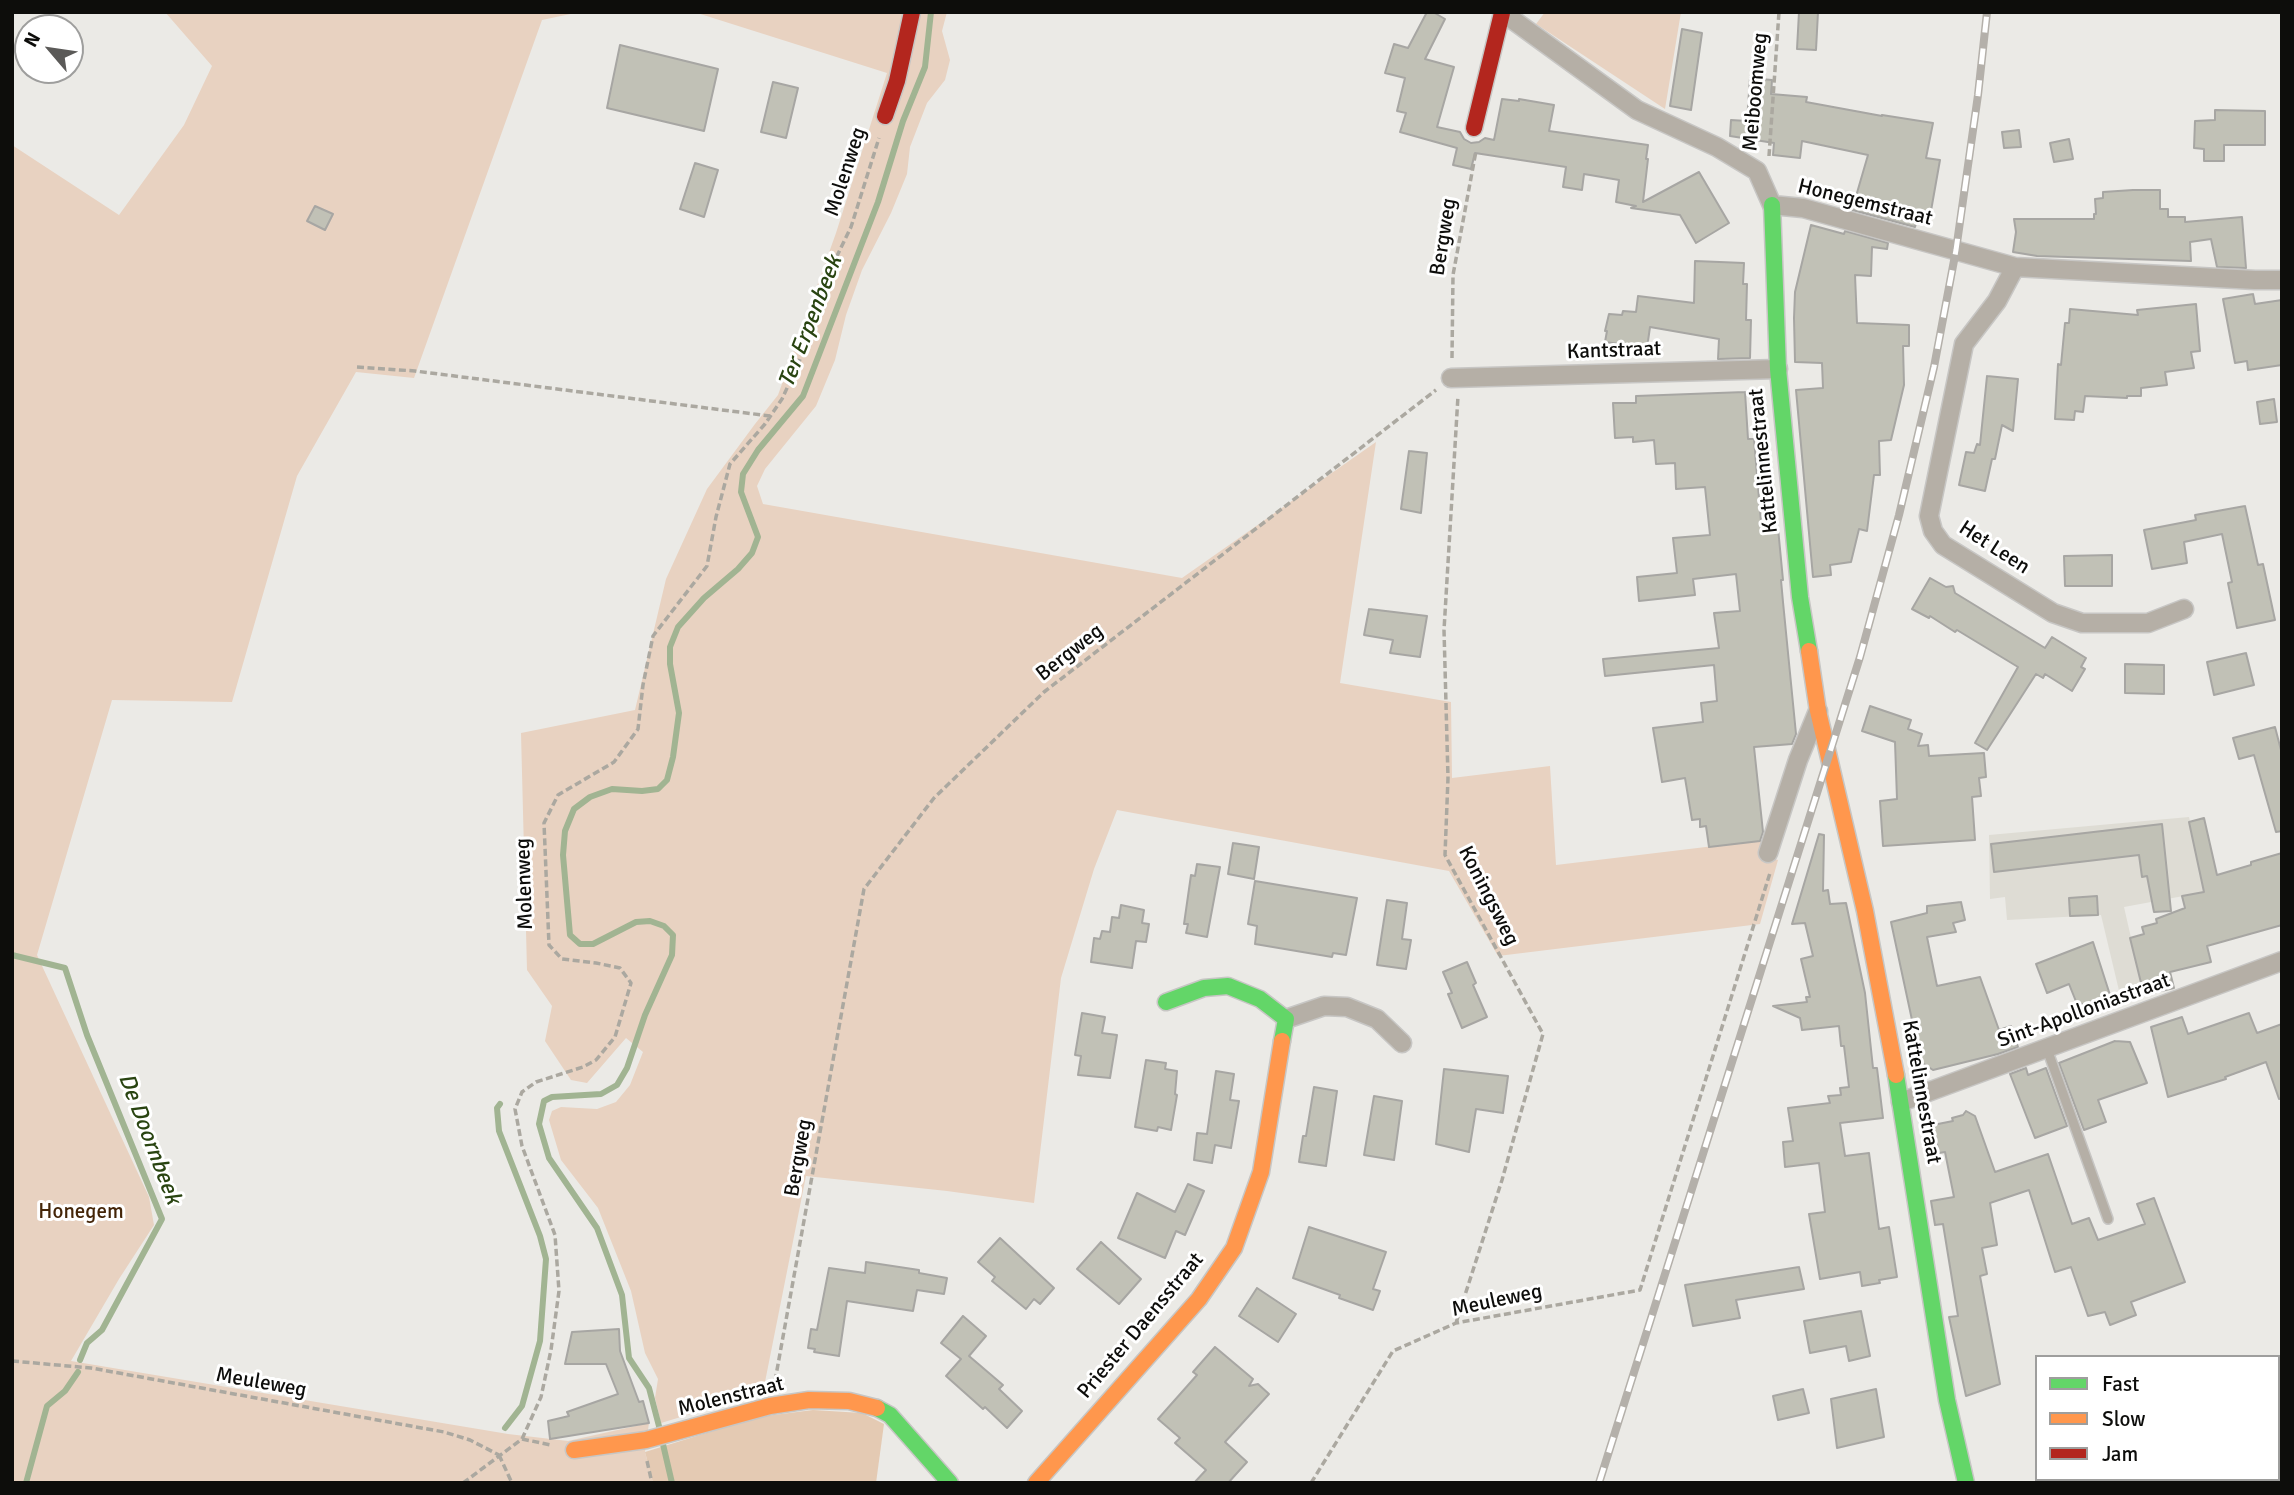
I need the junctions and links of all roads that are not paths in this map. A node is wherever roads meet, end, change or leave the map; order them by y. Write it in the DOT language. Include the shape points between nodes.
graph roads {
  1 [pos="912,12"];
  2 [pos="1502,13"];
  3 [pos="885,116"];
  4 [pos="1474,128"];
  5 [pos="1772,205"];
  6 [pos="2015,267"];
  7 [pos="2282,280"];
  8 [pos="1778,369"];
  9 [pos="1451,378"];
  10 [pos="2184,609"];
  11 [pos="1818,711"];
  12 [pos="1768,853"];
  13 [pos="2282,961"];
  14 [pos="1166,1002"];
  15 [pos="1286,1019"];
  16 [pos="1402,1043"];
  17 [pos="2046,1049"];
  18 [pos="1901,1102"];
  19 [pos="2108,1219"];
  20 [pos="574,1450"];
  21 [pos="950,1483"];
  22 [pos="1036,1483"];
  23 [pos="1966,1483"];
  1 -- 3 [label="street, Molenweg"];
  2 -- 4 [label="street"];
  2 -- 5 [label="street, Honegemstraat" via="1637,110 1757,171"];
  5 -- 6 [label="street, Honegemstraat" via="1803,208"];
  5 -- 8 [label="street, Kattelinnestraat"];
  6 -- 7 [label="street, Honegemstraat"];
  6 -- 10 [label="street, Het Leen" via="1997,301 1964,344 1929,516 1933,531 1943,545 2053,613 2082,623 2148,623"];
  8 -- 9 [label="street, Kantstraat"];
  8 -- 11 [label="street, Kattelinnestraat" via="1800,597"];
  11 -- 12 [label="street"];
  11 -- 18 [label="street, Kattelinnestraat" via="1865,911"];
  13 -- 17 [label="street, Sint-Apolloniastraat"];
  14 -- 15 [label="street" via="1204,988 1228,986 1260,999"];
  15 -- 16 [label="street" via="1324,1006 1347,1007 1377,1019"];
  15 -- 22 [label="street, Priester Daensstraat" via="1261,1171 1234,1248 1199,1299"];
  17 -- 18 [label="street, Sint-Apolloniastraat"];
  17 -- 19 [label="lane"];
  18 -- 23 [label="street, Kattelinnestraat" via="1947,1401"];
  20 -- 21 [label="street, Molenstraat" via="646,1440 770,1406 849,1401 890,1415"];
}
